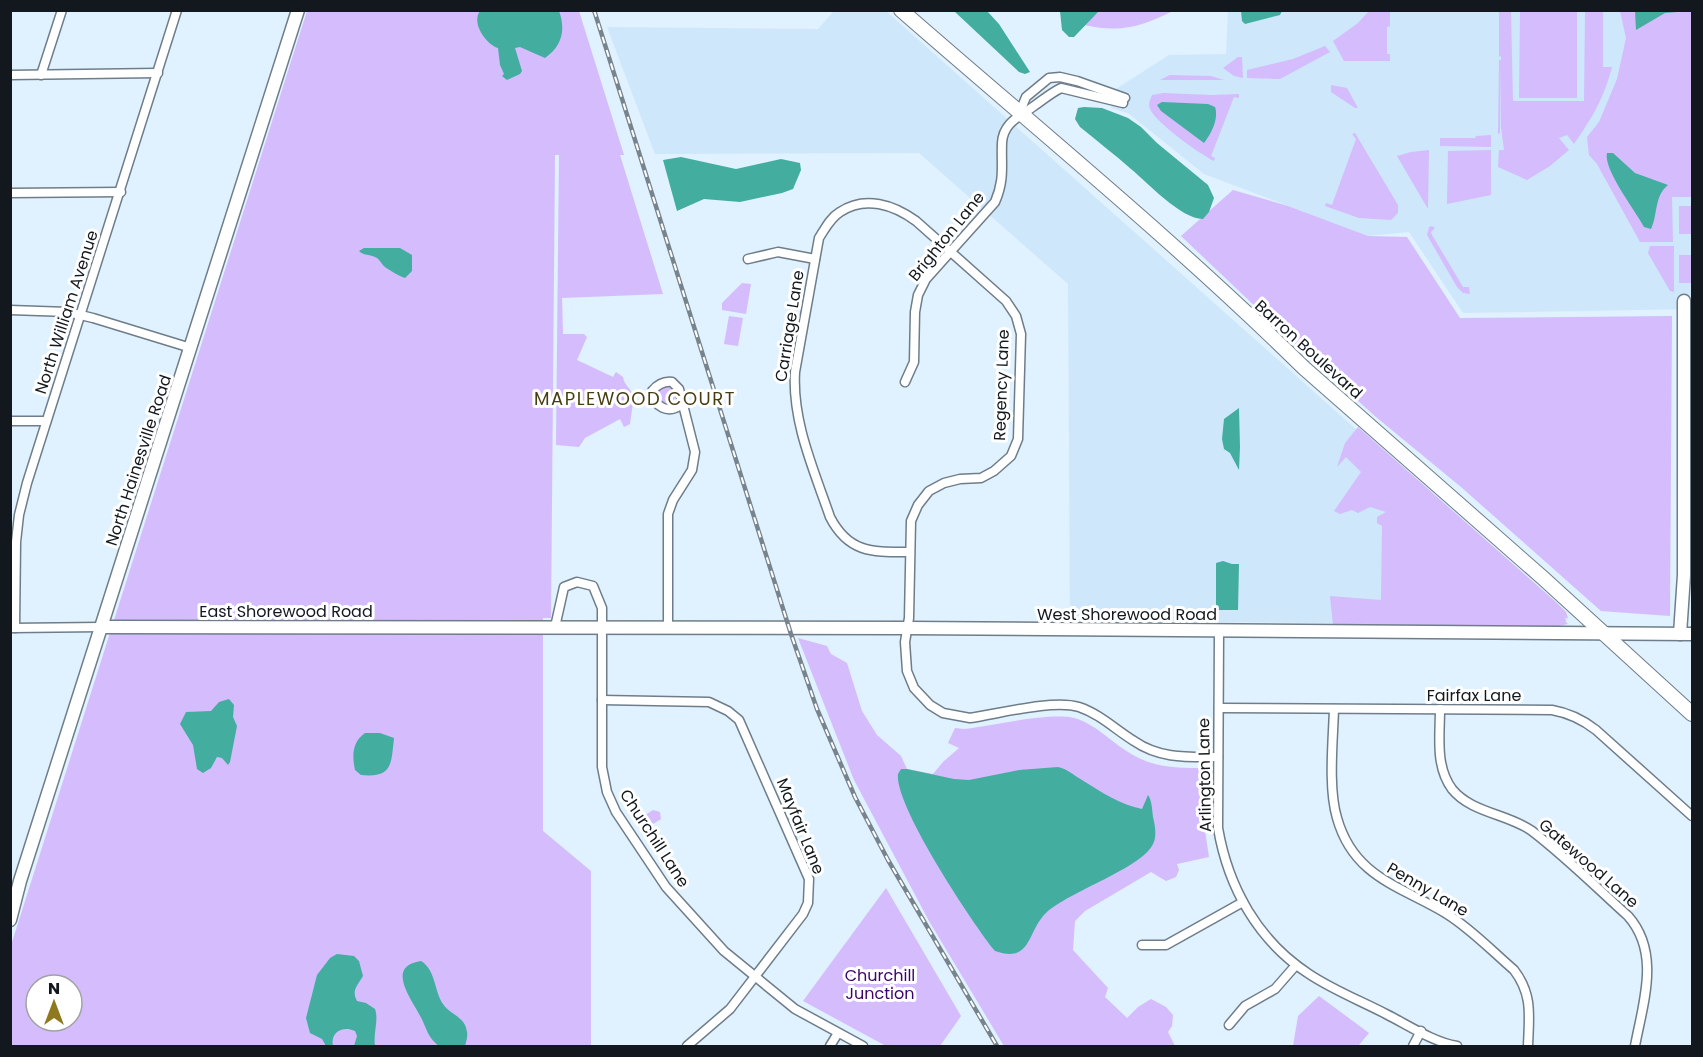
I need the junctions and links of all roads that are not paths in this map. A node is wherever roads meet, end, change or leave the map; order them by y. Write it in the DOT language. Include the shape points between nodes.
graph roads {
  1 [pos="62,10"];
  2 [pos="177,10"];
  3 [pos="298,10"];
  4 [pos="901,10"];
  5 [pos="158,73"];
  6 [pos="10,75"];
  7 [pos="41,75"];
  8 [pos="1019,114"];
  9 [pos="121,192"];
  10 [pos="10,193"];
  11 [pos="951,252"];
  12 [pos="748,259"];
  13 [pos="815,259"];
  14 [pos="1687,301"];
  15 [pos="10,310"];
  16 [pos="79,315"];
  17 [pos="191,348"];
  18 [pos="905,382"];
  19 [pos="682,404"];
  20 [pos="10,421"];
  21 [pos="46,421"];
  22 [pos="14,531"];
  23 [pos="910,552"];
  24 [pos="102,627"];
  25 [pos="558,627"];
  26 [pos="603,627"];
  27 [pos="13,628"];
  28 [pos="668,628"];
  29 [pos="907,628"];
  30 [pos="1219,631"];
  31 [pos="1602,634"];
  32 [pos="1686,634"];
  33 [pos="602,700"];
  34 [pos="1219,708"];
  35 [pos="1334,709"];
  36 [pos="1440,709"];
  37 [pos="1692,714"];
  38 [pos="1218,757"];
  39 [pos="1692,816"];
  40 [pos="1243,902"];
  41 [pos="10,920"];
  42 [pos="1142,945"];
  43 [pos="1296,965"];
  44 [pos="755,976"];
  45 [pos="1229,1025"];
  46 [pos="1420,1031"];
  47 [pos="838,1033"];
  48 [pos="687,1047"];
  49 [pos="830,1047"];
  50 [pos="863,1047"];
  51 [pos="1413,1047"];
  52 [pos="1456,1047"];
  53 [pos="1528,1047"];
  54 [pos="1635,1047"];
  1 -- 7 [label="street"];
  2 -- 5 [label="street, North William Avenue"];
  3 -- 17 [label="main road, North Hainesville Road"];
  4 -- 8 [label="main road, Barron Boulevard"];
  5 -- 7 [label="street"];
  5 -- 9 [label="street, North William Avenue"];
  6 -- 7 [label="street"];
  8 -- 8 [label="street, Brighton Lane" via="1061,88 1124,100 1077,81 1049,78 1026,97"];
  8 -- 11 [label="street, Brighton Lane" via="1005,129 1002,140 1004,174 995,202"];
  8 -- 31 [label="main road, Barron Boulevard" via="1123,202"];
  9 -- 10 [label="street"];
  9 -- 16 [label="street, North William Avenue"];
  11 -- 13 [label="street, Carriage Lane" via="902,210 871,203 840,212 828,223 819,238"];
  11 -- 18 [label="street, Brighton Lane" via="926,279 918,295 914,362"];
  11 -- 23 [label="street, Regency Lane" via="1006,301 1016,316 1021,334 1018,439 1011,456 994,471 981,478 944,483 929,491 911,521"];
  12 -- 13 [label="street" via="777,252"];
  13 -- 23 [label="street, Carriage Lane" via="793,394 819,486 833,524 849,543 880,552"];
  14 -- 32 [label="main road"];
  15 -- 16 [label="street"];
  16 -- 17 [label="street"];
  16 -- 21 [label="street, North William Avenue"];
  17 -- 24 [label="main road, North Hainesville Road"];
  19 -- 28 [label="street" via="695,452 692,470 668,514"];
  20 -- 21 [label="street"];
  21 -- 22 [label="street, North William Avenue"];
  22 -- 27 [label="street, North William Avenue"];
  23 -- 29 [label="street, Regency Lane"];
  24 -- 25 [label="main road, East Shorewood Road"];
  24 -- 27 [label="street, East Shorewood Road"];
  24 -- 41 [label="main road, North Hainesville Road"];
  25 -- 26 [label="main road, West Shorewood Road"];
  25 -- 26 [label="street, Churchill Lane" via="564,587 577,582 593,586 602,608"];
  26 -- 28 [label="main road, West Shorewood Road"];
  26 -- 33 [label="street, Churchill Lane"];
  28 -- 29 [label="main road, West Shorewood Road"];
  29 -- 30 [label="main road, West Shorewood Road"];
  29 -- 38 [label="street, Regency Lane" via="905,660 909,679 920,695 943,713 970,718 1054,705 1078,707 1160,754"];
  30 -- 31 [label="main road, West Shorewood Road"];
  30 -- 34 [label="street, Arlington Lane"];
  31 -- 32 [label="main road, West Shorewood Road"];
  31 -- 37 [label="main road, Barron Boulevard"];
  33 -- 44 [label="street, Churchill Lane" via="602,767 605,787 616,812 666,887 724,951"];
  33 -- 44 [label="street, Mayfair Lane" via="709,702 728,711 744,729 807,871 810,889 804,914"];
  34 -- 35 [label="street, Fairfax Lane"];
  34 -- 38 [label="street, Arlington Lane"];
  35 -- 36 [label="street, Fairfax Lane"];
  35 -- 53 [label="street, Penny Lane" via="1334,806 1349,846 1370,872 1446,914 1514,970 1529,1000"];
  36 -- 39 [label="street, Fairfax Lane" via="1552,710 1574,716 1596,730"];
  36 -- 54 [label="street, Gatewood Lane" via="1440,761 1453,789 1476,806 1531,830 1628,916 1641,933 1648,969"];
  38 -- 40 [label="street, Arlington Lane" via="1221,847"];
  40 -- 42 [label="street" via="1166,945"];
  40 -- 43 [label="street, Arlington Lane" via="1264,935"];
  43 -- 45 [label="street" via="1275,989 1245,1006"];
  43 -- 46 [label="street, Arlington Lane"];
  44 -- 47 [label="street, Churchill Lane" via="795,1009"];
  44 -- 48 [label="street, Mayfair Lane" via="730,1009"];
  46 -- 51 [label="street"];
  46 -- 52 [label="street, Arlington Lane"];
  47 -- 49 [label="street"];
  47 -- 50 [label="street, Churchill Lane"];
}
